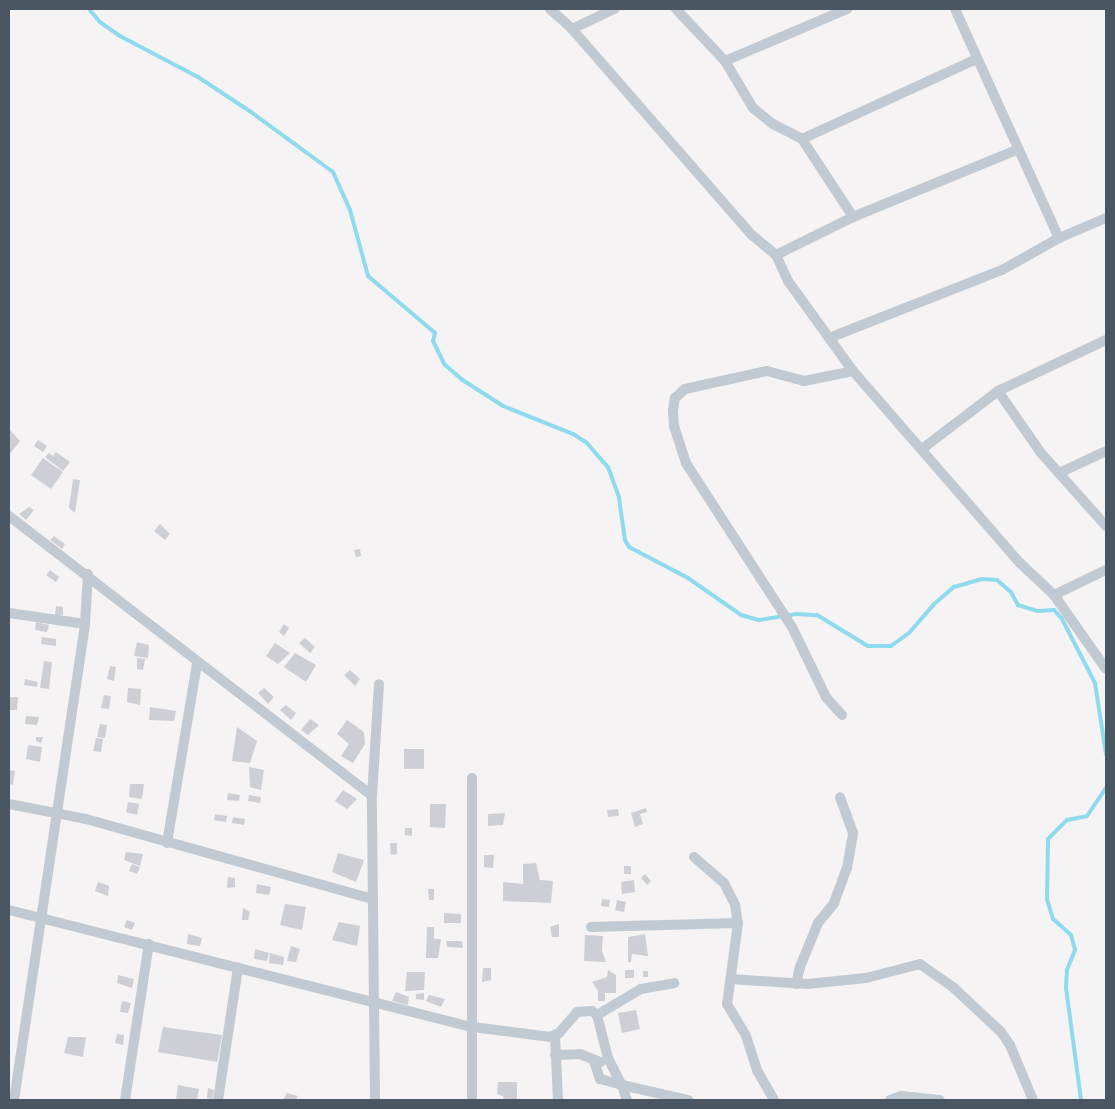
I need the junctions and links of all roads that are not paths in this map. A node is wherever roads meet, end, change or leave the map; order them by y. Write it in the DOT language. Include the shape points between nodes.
graph roads {
  1 [pos="550,9"];
  2 [pos="614,9"];
  3 [pos="676,9"];
  4 [pos="847,9"];
  5 [pos="955,9"];
  6 [pos="572,29"];
  7 [pos="977,59"];
  8 [pos="725,61"];
  9 [pos="802,139"];
  10 [pos="1019,149"];
  11 [pos="853,217"];
  12 [pos="1106,218"];
  13 [pos="1059,238"];
  14 [pos="776,255"];
  15 [pos="829,338"];
  16 [pos="1106,340"];
  17 [pos="853,371"];
  18 [pos="998,391"];
  19 [pos="922,449"];
  20 [pos="1106,452"];
  21 [pos="1059,473"];
  22 [pos="9,516"];
  23 [pos="1106,526"];
  24 [pos="1106,570"];
  25 [pos="88,574"];
  26 [pos="1054,595"];
  27 [pos="9,613"];
  28 [pos="85,624"];
  29 [pos="197,663"];
  30 [pos="1106,669"];
  31 [pos="379,684"];
  32 [pos="842,715"];
  33 [pos="472,778"];
  34 [pos="372,796"];
  35 [pos="840,797"];
  36 [pos="9,804"];
  37 [pos="58,813"];
  38 [pos="167,843"];
  39 [pos="694,857"];
  40 [pos="373,899"];
  41 [pos="9,910"];
  42 [pos="42,918"];
  43 [pos="738,923"];
  44 [pos="591,927"];
  45 [pos="149,944"];
  46 [pos="238,968"];
  47 [pos="731,979"];
  48 [pos="674,983"];
  49 [pos="796,984"];
  50 [pos="376,1001"];
  51 [pos="597,1015"];
  52 [pos="473,1028"];
  53 [pos="555,1036"];
  54 [pos="555,1055"];
  55 [pos="594,1061"];
  56 [pos="610,1063"];
  57 [pos="622,1085"];
  58 [pos="14,1100"];
  59 [pos="125,1100"];
  60 [pos="218,1100"];
  61 [pos="376,1100"];
  62 [pos="472,1100"];
  63 [pos="558,1100"];
  64 [pos="627,1100"];
  65 [pos="688,1100"];
  66 [pos="774,1100"];
  67 [pos="890,1100"];
  68 [pos="940,1100"];
  69 [pos="1033,1100"];
  1 -- 6 [label="street"];
  2 -- 6 [label="street"];
  3 -- 8 [label="street"];
  4 -- 8 [label="street"];
  5 -- 7 [label="street"];
  6 -- 14 [label="street" via="752,235"];
  7 -- 9 [label="street"];
  7 -- 10 [label="street"];
  8 -- 9 [label="street" via="738,87 757,112"];
  9 -- 11 [label="street"];
  10 -- 11 [label="street"];
  10 -- 13 [label="street"];
  11 -- 14 [label="street"];
  12 -- 13 [label="street"];
  13 -- 15 [label="street" via="1002,270"];
  14 -- 15 [label="street" via="788,282"];
  15 -- 17 [label="street"];
  16 -- 18 [label="street"];
  17 -- 19 [label="street"];
  17 -- 32 [label="street" via="804,381 767,371 685,389 675,398 673,410 674,426 686,463 792,627 826,697"];
  18 -- 19 [label="street"];
  18 -- 21 [label="street" via="1022,428"];
  19 -- 26 [label="street" via="1020,563"];
  20 -- 21 [label="street"];
  21 -- 23 [label="street"];
  22 -- 25 [label="street"];
  24 -- 26 [label="street"];
  25 -- 28 [label="street"];
  25 -- 29 [label="street"];
  26 -- 30 [label="street"];
  27 -- 28 [label="street"];
  28 -- 37 [label="street"];
  29 -- 34 [label="street"];
  29 -- 38 [label="street"];
  31 -- 34 [label="street"];
  33 -- 52 [label="street"];
  34 -- 40 [label="street"];
  35 -- 49 [label="street" via="853,833 847,868 834,903 818,923"];
  36 -- 37 [label="street"];
  37 -- 38 [label="street"];
  37 -- 42 [label="street"];
  38 -- 40 [label="street"];
  39 -- 43 [label="street" via="731,892"];
  40 -- 50 [label="street"];
  41 -- 42 [label="street"];
  42 -- 45 [label="street"];
  42 -- 58 [label="street"];
  43 -- 44 [label="street"];
  43 -- 47 [label="street"];
  45 -- 46 [label="street"];
  45 -- 59 [label="street"];
  46 -- 50 [label="street"];
  46 -- 60 [label="street"];
  47 -- 49 [label="street"];
  47 -- 66 [label="street" via="727,1004 746,1036 758,1072"];
  48 -- 51 [label="street" via="641,989"];
  49 -- 69 [label="street" via="866,978 920,964 954,988 1001,1032 1010,1045"];
  50 -- 52 [label="street"];
  50 -- 61 [label="street"];
  51 -- 53 [label="street" via="592,1011 577,1012"];
  51 -- 56 [label="street"];
  52 -- 53 [label="street"];
  52 -- 62 [label="street"];
  53 -- 54 [label="street"];
  54 -- 55 [label="street" via="580,1054"];
  54 -- 63 [label="street"];
  55 -- 56 [label="street"];
  55 -- 57 [label="street" via="600,1079"];
  56 -- 57 [label="street"];
  57 -- 64 [label="street"];
  57 -- 65 [label="street"];
  67 -- 68 [label="street" via="901,1096"];
}
